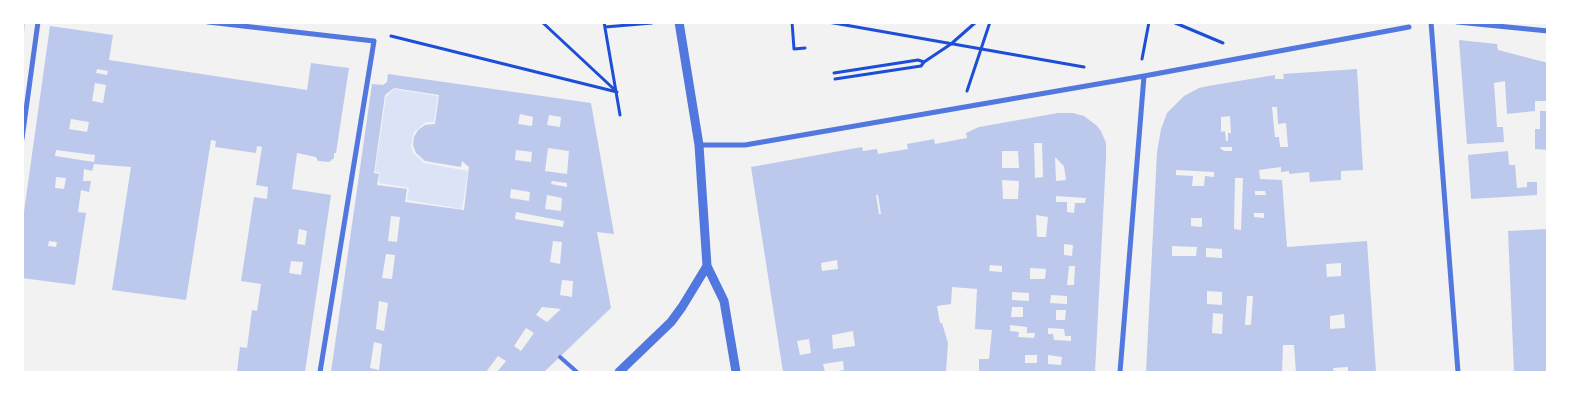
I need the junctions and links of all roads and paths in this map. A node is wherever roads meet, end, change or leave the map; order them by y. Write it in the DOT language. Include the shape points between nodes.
graph roads {
  1 [pos="38,22"];
  2 [pos="208,22"];
  3 [pos="542,22"];
  4 [pos="679,22"];
  5 [pos="792,22"];
  6 [pos="828,22"];
  7 [pos="976,22"];
  8 [pos="990,22"];
  9 [pos="1149,22"];
  10 [pos="1173,22"];
  11 [pos="1431,22"];
  12 [pos="1457,22"];
  13 [pos="652,23"];
  14 [pos="604,25"];
  15 [pos="1410,27"];
  16 [pos="1548,31"];
  17 [pos="386,35"];
  18 [pos="951,44"];
  19 [pos="805,48"];
  20 [pos="981,49"];
  21 [pos="1253,56"];
  22 [pos="924,62"];
  23 [pos="1089,68"];
  24 [pos="834,74"];
  25 [pos="1141,77"];
  26 [pos="835,79"];
  27 [pos="617,92"];
  28 [pos="962,107"];
  29 [pos="620,116"];
  30 [pos="22,139"];
  31 [pos="699,145"];
  32 [pos="707,266"];
  33 [pos="560,357"];
  34 [pos="320,372"];
  35 [pos="577,372"];
  36 [pos="620,372"];
  37 [pos="736,372"];
  38 [pos="1120,372"];
  39 [pos="1458,372"];
  1 -- 30 [label="street"];
  2 -- 34 [label="street" via="374,41"];
  3 -- 27 [label="path"];
  4 -- 31 [label="street"];
  5 -- 19 [label="path" via="794,49"];
  6 -- 18 [label="path"];
  7 -- 18 [label="path"];
  8 -- 20 [label="path"];
  9 -- 25 [label="path"];
  10 -- 21 [label="path"];
  11 -- 39 [label="street"];
  12 -- 16 [label="street"];
  13 -- 14 [label="path"];
  14 -- 27 [label="path"];
  15 -- 21 [label="street"];
  17 -- 27 [label="path"];
  18 -- 20 [label="path"];
  18 -- 22 [label="path"];
  20 -- 23 [label="path"];
  20 -- 28 [label="path"];
  21 -- 25 [label="street"];
  22 -- 24 [label="path" via="918,60"];
  22 -- 26 [label="path" via="921,66"];
  25 -- 28 [label="street"];
  25 -- 38 [label="street"];
  27 -- 29 [label="path"];
  28 -- 31 [label="street" via="745,145"];
  31 -- 32 [label="street"];
  32 -- 36 [label="street" via="671,322"];
  32 -- 37 [label="street" via="724,301"];
  33 -- 35 [label="lane"];
}
